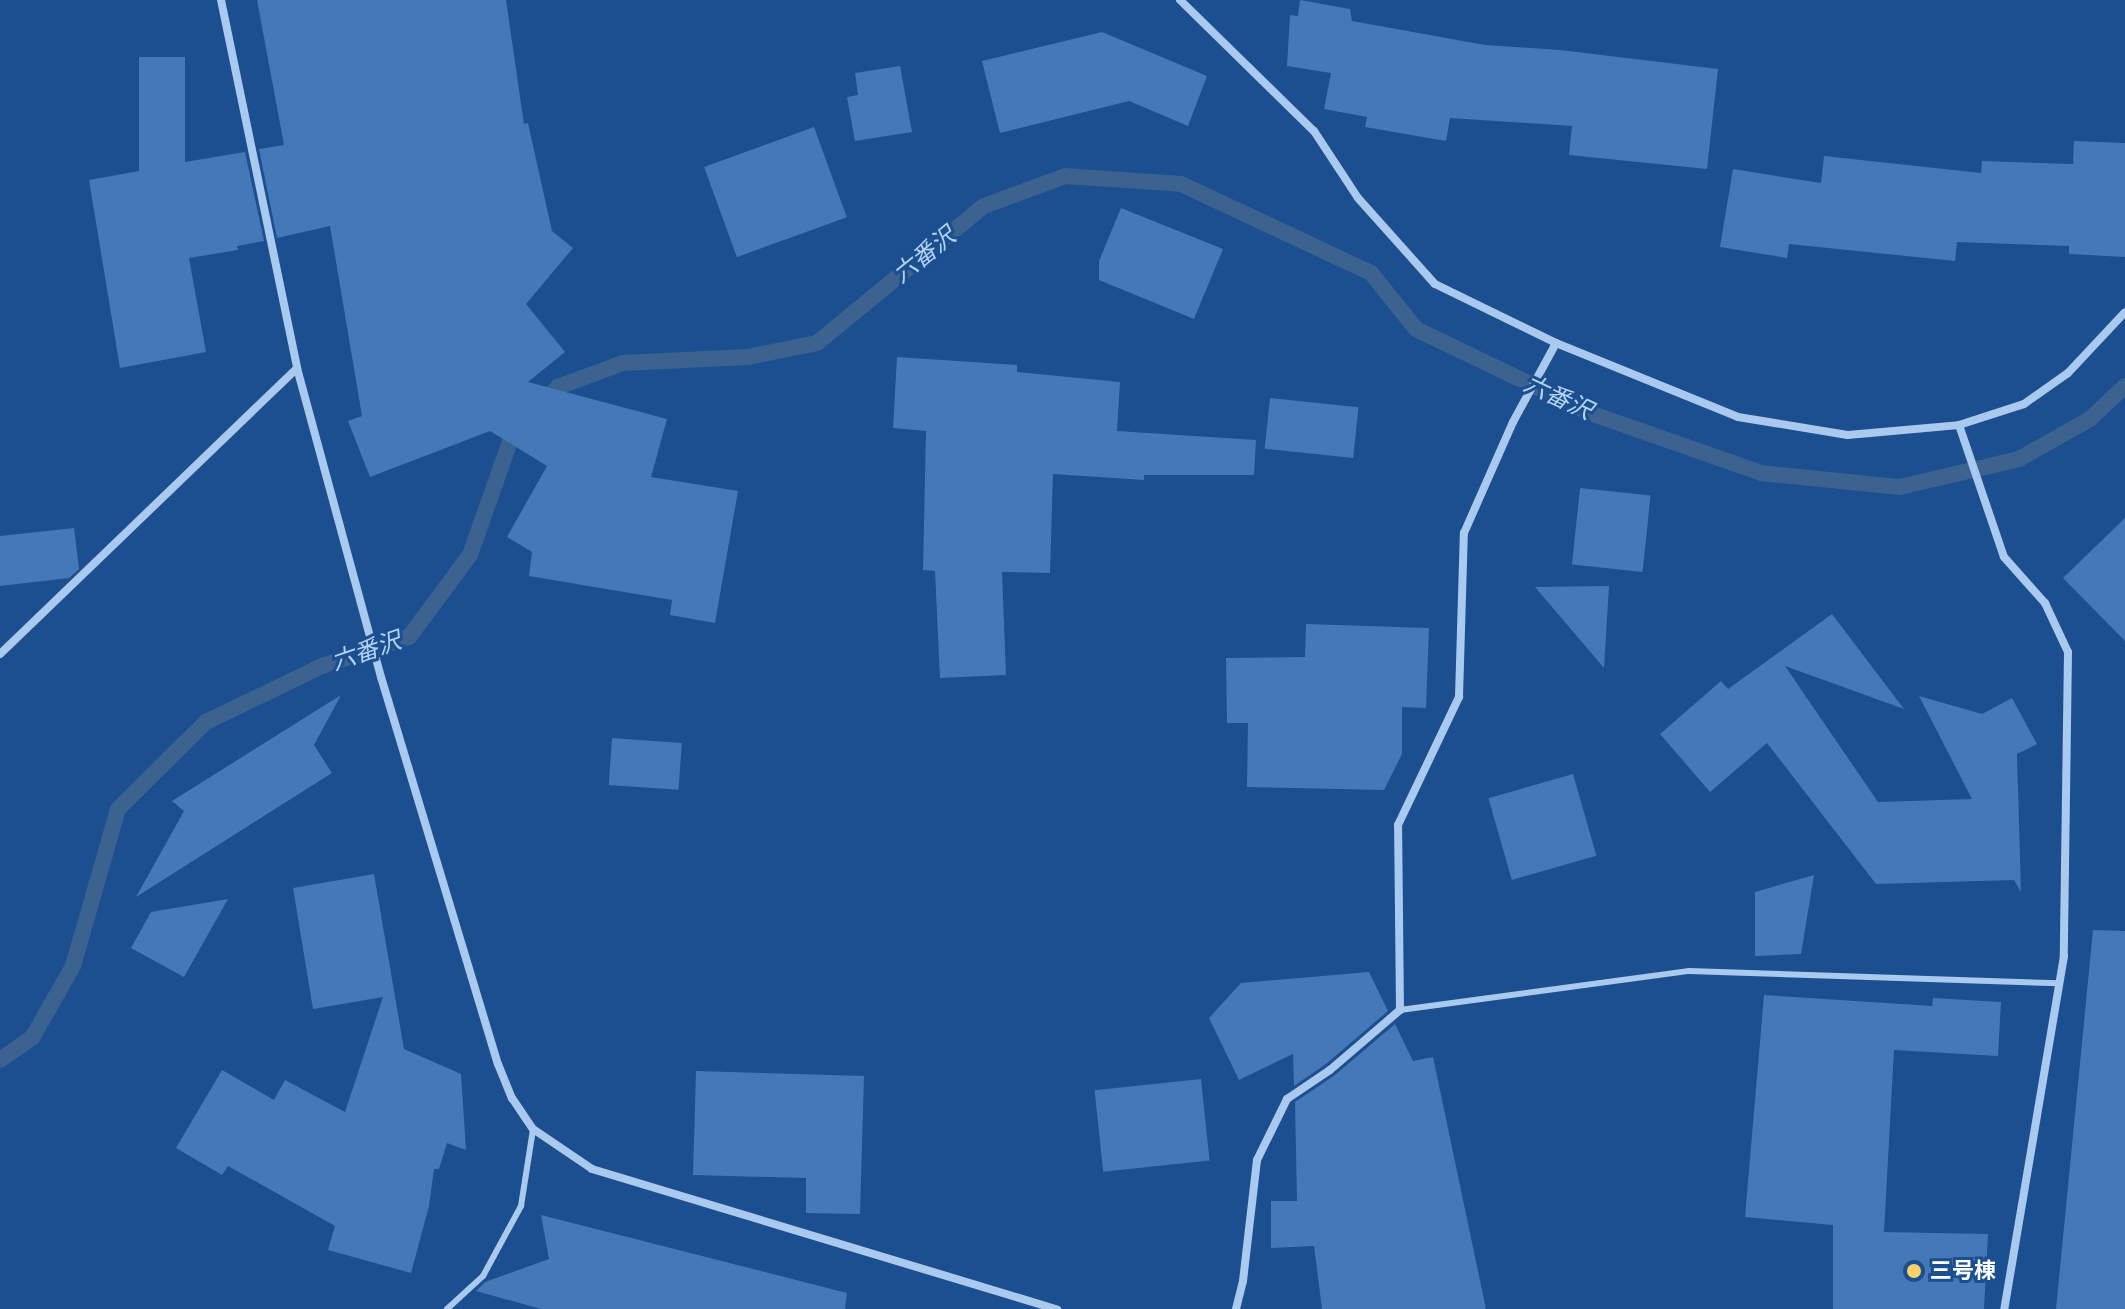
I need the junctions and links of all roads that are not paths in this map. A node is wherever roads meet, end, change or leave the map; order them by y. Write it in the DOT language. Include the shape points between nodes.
graph roads {
  1 [pos="221,0"];
  2 [pos="1180,0"];
  3 [pos="2125,312"];
  4 [pos="1556,343"];
  5 [pos="297,368"];
  6 [pos="1959,425"];
  7 [pos="0,654"];
  8 [pos="2059,983"];
  9 [pos="1400,1010"];
  10 [pos="533,1129"];
  11 [pos="447,1309"];
  12 [pos="1057,1309"];
  13 [pos="1236,1309"];
  14 [pos="2004,1309"];
  1 -- 5 [label="street"];
  2 -- 4 [label="street" via="1314,131 1358,198 1435,284"];
  3 -- 6 [label="street" via="2068,373 2024,404"];
  4 -- 6 [label="street" via="1738,417 1848,435"];
  4 -- 9 [label="street" via="1513,422 1464,533 1459,697 1398,825"];
  5 -- 7 [label="street"];
  5 -- 10 [label="street" via="381,677 498,1064"];
  6 -- 8 [label="street" via="2004,557 2045,603 2068,652 2064,956"];
  8 -- 9 [label="lane" via="1689,971"];
  8 -- 14 [label="street"];
  9 -- 13 [label="street" via="1287,1099 1257,1160"];
  10 -- 11 [label="lane" via="521,1206 483,1276"];
  10 -- 12 [label="street" via="592,1169"];
}
